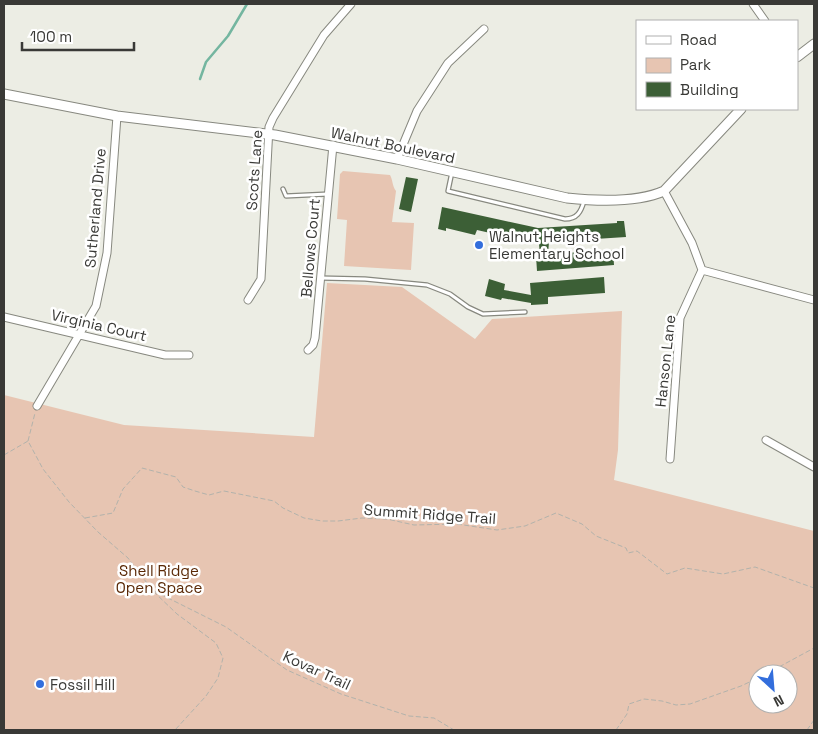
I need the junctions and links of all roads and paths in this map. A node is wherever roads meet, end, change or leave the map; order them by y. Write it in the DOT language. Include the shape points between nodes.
graph roads {
  1 [pos="351,4"];
  2 [pos="753,4"];
  3 [pos="764,20"];
  4 [pos="484,29"];
  5 [pos="814,44"];
  6 [pos="798,56"];
  7 [pos="4,94"];
  8 [pos="739,110"];
  9 [pos="117,116"];
  10 [pos="269,134"];
  11 [pos="332,146"];
  12 [pos="397,159"];
  13 [pos="452,172"];
  14 [pos="282,189"];
  15 [pos="664,191"];
  16 [pos="328,194"];
  17 [pos="584,200"];
  18 [pos="702,270"];
  19 [pos="321,278"];
  20 [pos="248,300"];
  21 [pos="814,300"];
  22 [pos="525,312"];
  23 [pos="4,317"];
  24 [pos="79,335"];
  25 [pos="308,350"];
  26 [pos="189,355"];
  27 [pos="36,406"];
  28 [pos="766,440"];
  29 [pos="28,442"];
  30 [pos="4,455"];
  31 [pos="670,459"];
  32 [pos="814,467"];
  33 [pos="85,518"];
  34 [pos="814,588"];
  35 [pos="153,590"];
  36 [pos="814,648"];
  37 [pos="784,664"];
  38 [pos="748,683"];
  39 [pos="814,720"];
  40 [pos="175,730"];
  41 [pos="454,730"];
  42 [pos="616,730"];
  43 [pos="808,730"];
  1 -- 10 [label="street, Scots Lane" via="324,35 273,118"];
  2 -- 3 [label="street"];
  4 -- 12 [label="street" via="448,63 416,111"];
  5 -- 6 [label="street"];
  7 -- 9 [label="street, Walnut Boulevard"];
  8 -- 15 [label="street"];
  9 -- 10 [label="street, Walnut Boulevard"];
  9 -- 24 [label="street, Sutherland Drive" via="107,253 96,306"];
  10 -- 11 [label="street, Walnut Boulevard"];
  10 -- 20 [label="street, Scots Lane" via="261,279"];
  11 -- 12 [label="street, Walnut Boulevard"];
  11 -- 16 [label="street, Bellows Court"];
  12 -- 13 [label="street, Walnut Boulevard"];
  13 -- 17 [label="street, Walnut Boulevard"];
  13 -- 17 [label="lane" via="448,191 565,219 578,215"];
  14 -- 16 [label="lane" via="286,196"];
  15 -- 17 [label="street, Walnut Boulevard" via="642,198"];
  15 -- 18 [label="street" via="692,243"];
  16 -- 19 [label="street, Bellows Court"];
  18 -- 21 [label="street"];
  18 -- 31 [label="street, Hanson Lane" via="680,318"];
  19 -- 22 [label="lane" via="427,285 450,294 483,314"];
  19 -- 25 [label="street, Bellows Court" via="315,338"];
  23 -- 24 [label="street, Virginia Court"];
  24 -- 26 [label="street, Virginia Court" via="165,355"];
  24 -- 27 [label="street, Sutherland Drive"];
  27 -- 29 [label="path"];
  28 -- 32 [label="street"];
  29 -- 30 [label="path"];
  29 -- 33 [label="path" via="43,469"];
  33 -- 34 [label="path, Summit Ridge Trail" via="113,513 124,489 142,468 176,477 183,487 195,491 209,495 224,491 274,501 304,518 322,521 387,519 414,525 457,524 497,530 525,526 556,514 582,524 596,536 626,548 628,553 637,551 667,574 685,568 723,574 755,567"];
  33 -- 35 [label="path" via="128,558"];
  35 -- 40 [label="path" via="177,614 216,644 223,658 218,678 206,696"];
  35 -- 41 [label="path, Kovar Trail" via="226,627 287,670 341,694 409,716 434,718"];
  36 -- 37 [label="path"];
  38 -- 42 [label="path" via="690,704 676,705 644,699 629,704 627,714"];
  39 -- 43 [label="path"];
}
